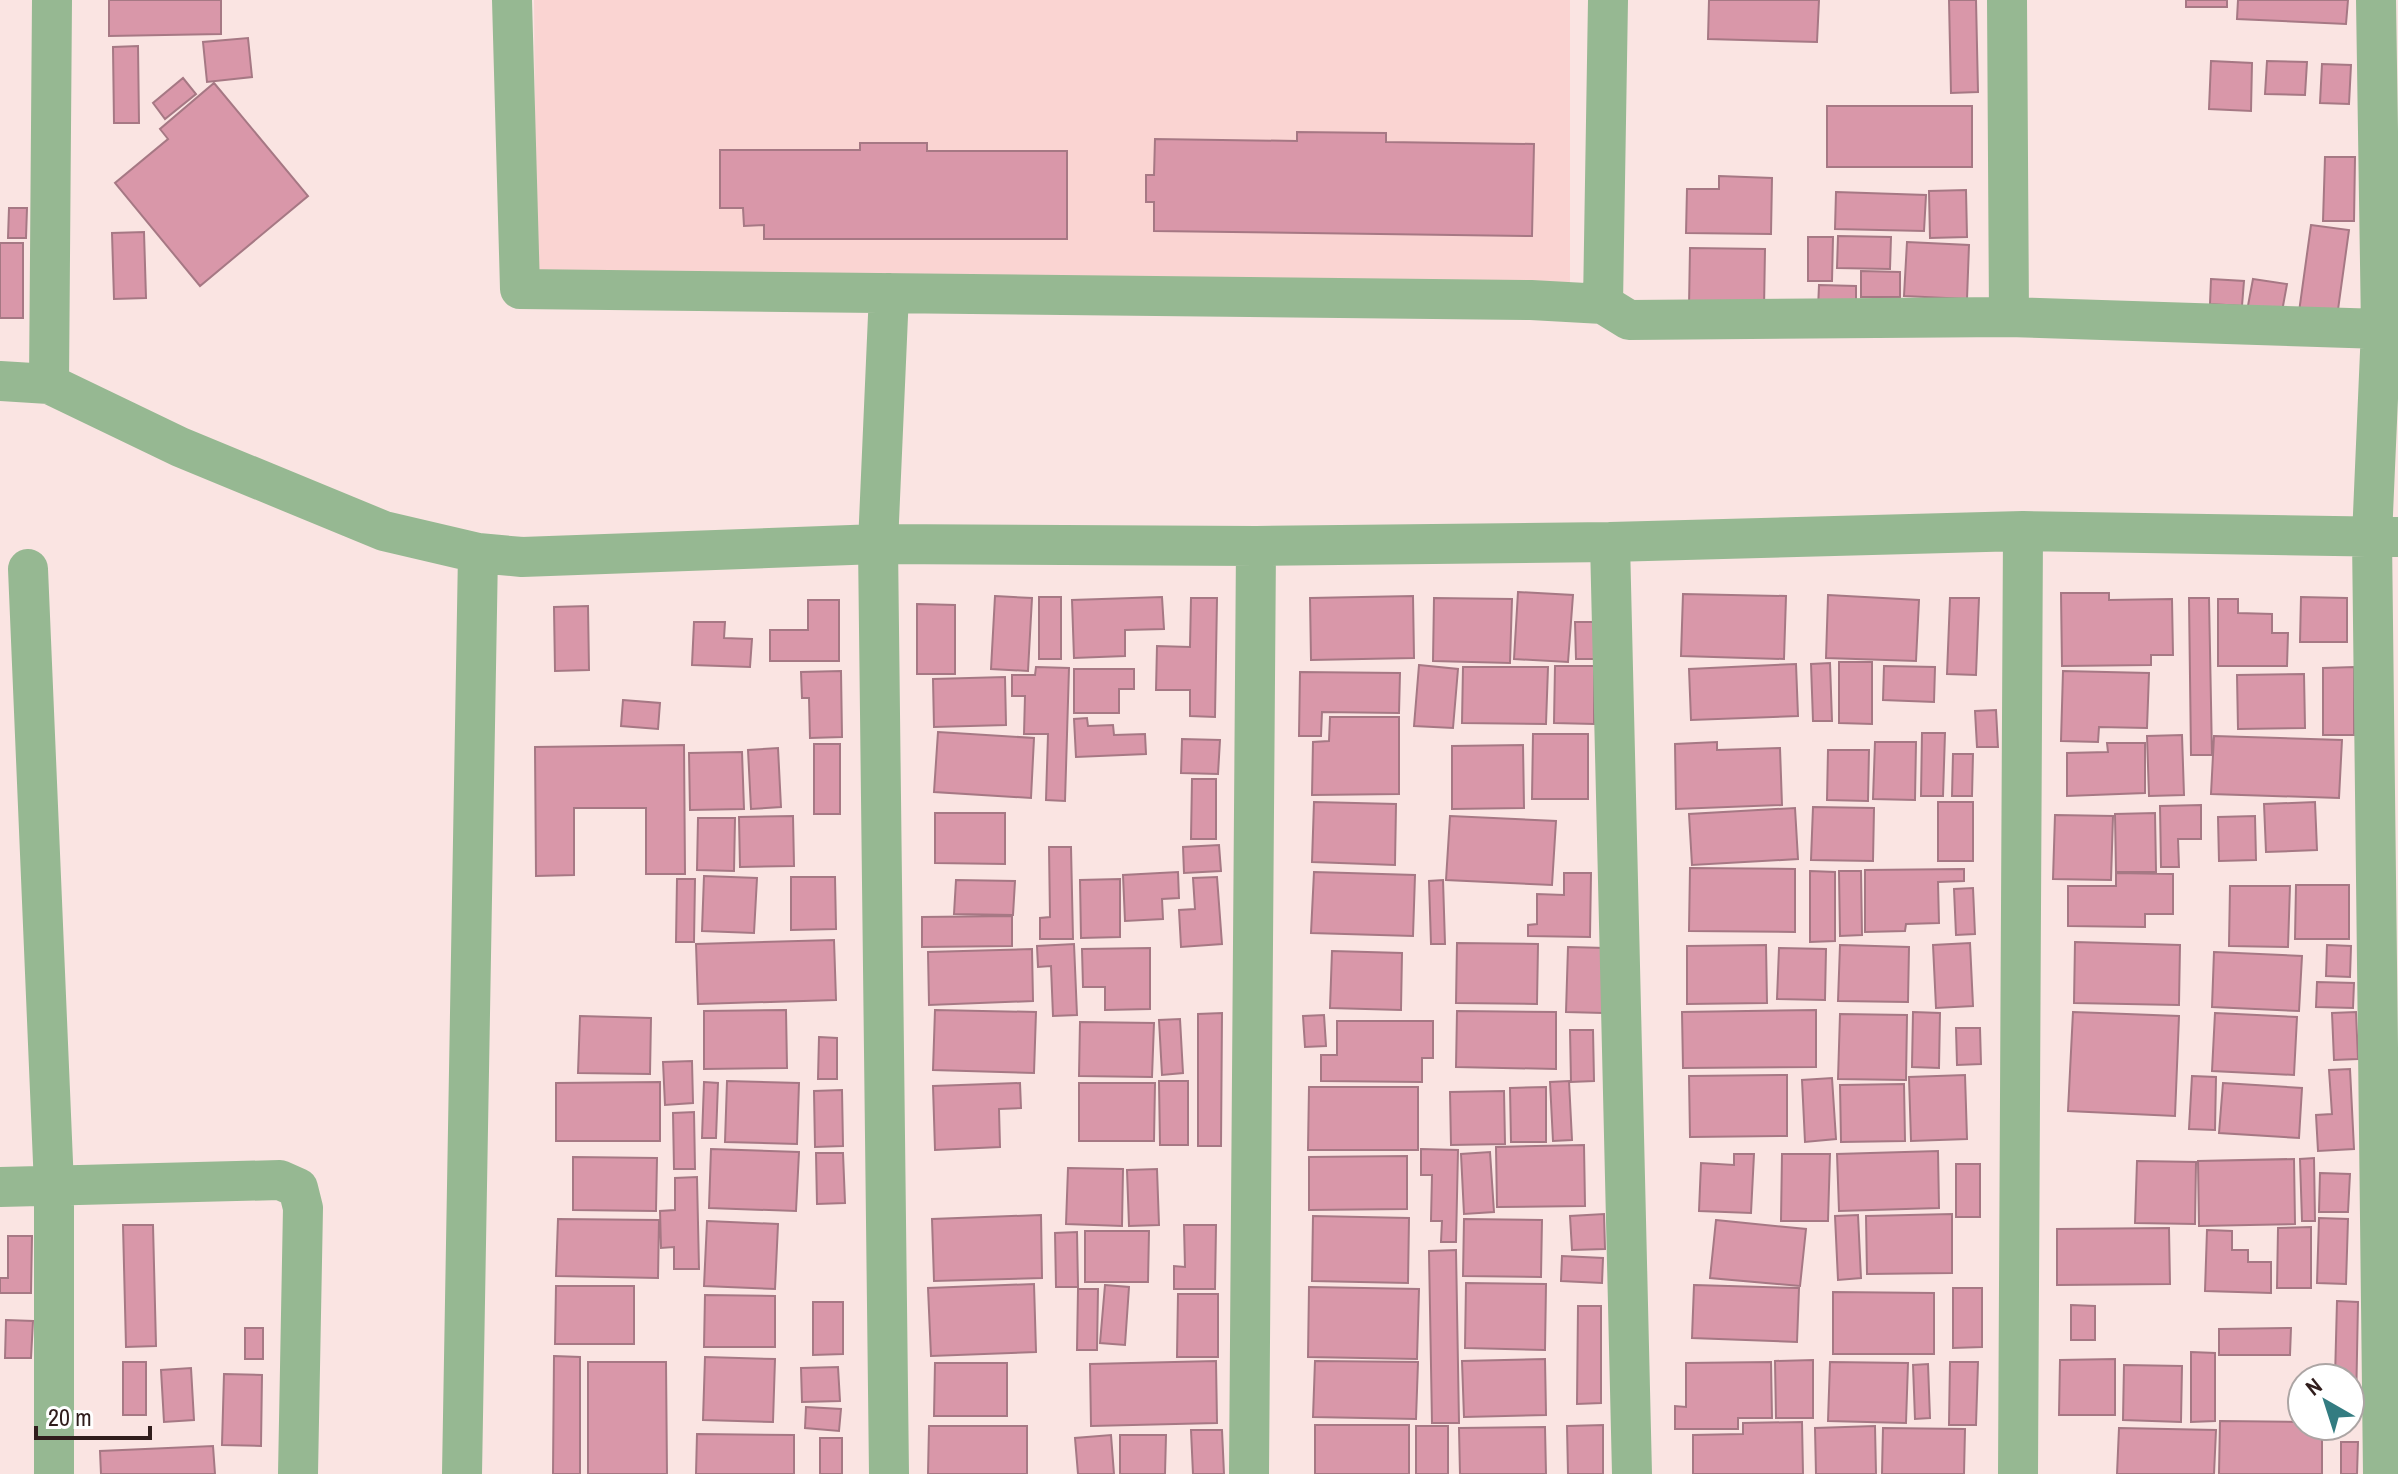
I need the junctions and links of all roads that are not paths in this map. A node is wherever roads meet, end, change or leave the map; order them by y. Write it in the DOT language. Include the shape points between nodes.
graph roads {
  1 [pos="52,0"];
  2 [pos="512,0"];
  3 [pos="1608,0"];
  4 [pos="2007,0"];
  5 [pos="2376,0"];
  6 [pos="889,293"];
  7 [pos="1603,304"];
  8 [pos="2009,317"];
  9 [pos="2381,329"];
  10 [pos="0,381"];
  11 [pos="49,384"];
  12 [pos="2023,531"];
  13 [pos="2385,537"];
  14 [pos="1610,542"];
  15 [pos="878,544"];
  16 [pos="1256,546"];
  17 [pos="478,553"];
  18 [pos="28,569"];
  19 [pos="54,1186"];
  20 [pos="0,1187"];
  21 [pos="54,1474"];
  22 [pos="298,1474"];
  23 [pos="462,1474"];
  24 [pos="889,1474"];
  25 [pos="1249,1474"];
  26 [pos="1632,1474"];
  27 [pos="2018,1474"];
  28 [pos="2383,1474"];
  1 -- 11 [label="street"];
  2 -- 6 [label="street" via="520,289"];
  3 -- 7 [label="street"];
  4 -- 8 [label="street"];
  5 -- 9 [label="street"];
  6 -- 7 [label="street"];
  6 -- 15 [label="street"];
  7 -- 8 [label="street" via="1629,320"];
  8 -- 9 [label="street"];
  9 -- 13 [label="street"];
  10 -- 11 [label="street"];
  11 -- 17 [label="street" via="180,447 384,531"];
  12 -- 13 [label="street"];
  12 -- 14 [label="street"];
  12 -- 27 [label="street"];
  13 -- 28 [label="street"];
  14 -- 16 [label="street"];
  14 -- 26 [label="street"];
  15 -- 16 [label="street"];
  15 -- 17 [label="street" via="522,557"];
  15 -- 24 [label="street"];
  16 -- 25 [label="street"];
  17 -- 23 [label="street"];
  18 -- 19 [label="street"];
  19 -- 20 [label="street"];
  19 -- 21 [label="street"];
  19 -- 22 [label="street" via="280,1180 298,1188 303,1208"];
}
